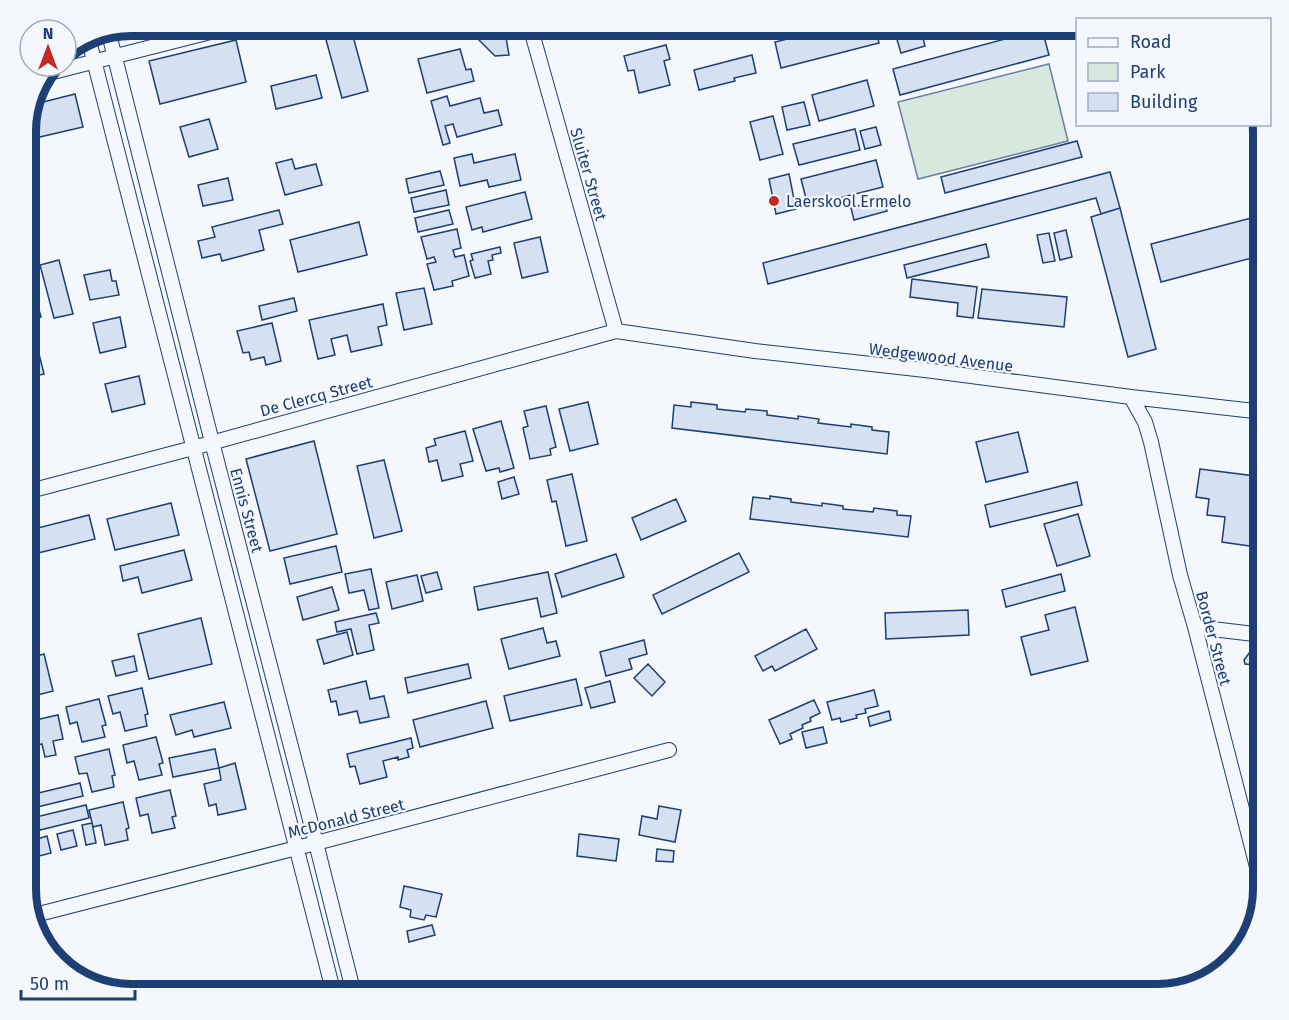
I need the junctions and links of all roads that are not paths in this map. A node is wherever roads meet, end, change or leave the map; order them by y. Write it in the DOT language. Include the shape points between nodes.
graph roads {
  1 [pos="194,36"];
  2 [pos="533,36"];
  3 [pos="110,39"];
  4 [pos="90,46"];
  5 [pos="114,56"];
  6 [pos="94,61"];
  7 [pos="78,65"];
  8 [pos="616,331"];
  9 [pos="1131,397"];
  10 [pos="1253,411"];
  11 [pos="212,442"];
  12 [pos="193,448"];
  13 [pos="36,489"];
  14 [pos="1195,627"];
  15 [pos="1253,634"];
  16 [pos="669,750"];
  17 [pos="316,843"];
  18 [pos="298,848"];
  19 [pos="1253,851"];
  20 [pos="39,914"];
  21 [pos="332,984"];
  22 [pos="351,984"];
  1 -- 5 [label="street"];
  2 -- 8 [label="street, Sluiter Street"];
  3 -- 5 [label="street, Ennis Street"];
  4 -- 6 [label="street"];
  5 -- 6 [label="street"];
  5 -- 11 [label="street, Ennis Street"];
  6 -- 7 [label="street"];
  6 -- 12 [label="street"];
  8 -- 9 [label="street, Wedgewood Avenue"];
  8 -- 11 [label="street, De Clercq Street"];
  9 -- 10 [label="street, Wedgewood Avenue"];
  9 -- 14 [label="street, Border Street" via="1151,442"];
  11 -- 12 [label="street, De Clercq Street"];
  11 -- 17 [label="street, Ennis Street"];
  12 -- 13 [label="street, De Clercq Street"];
  12 -- 18 [label="street"];
  14 -- 15 [label="street"];
  14 -- 19 [label="street, Border Street"];
  16 -- 17 [label="street, McDonald Street"];
  17 -- 18 [label="street, McDonald Street"];
  17 -- 22 [label="street, Ennis Street"];
  18 -- 20 [label="street, McDonald Street"];
  18 -- 21 [label="street"];
}
